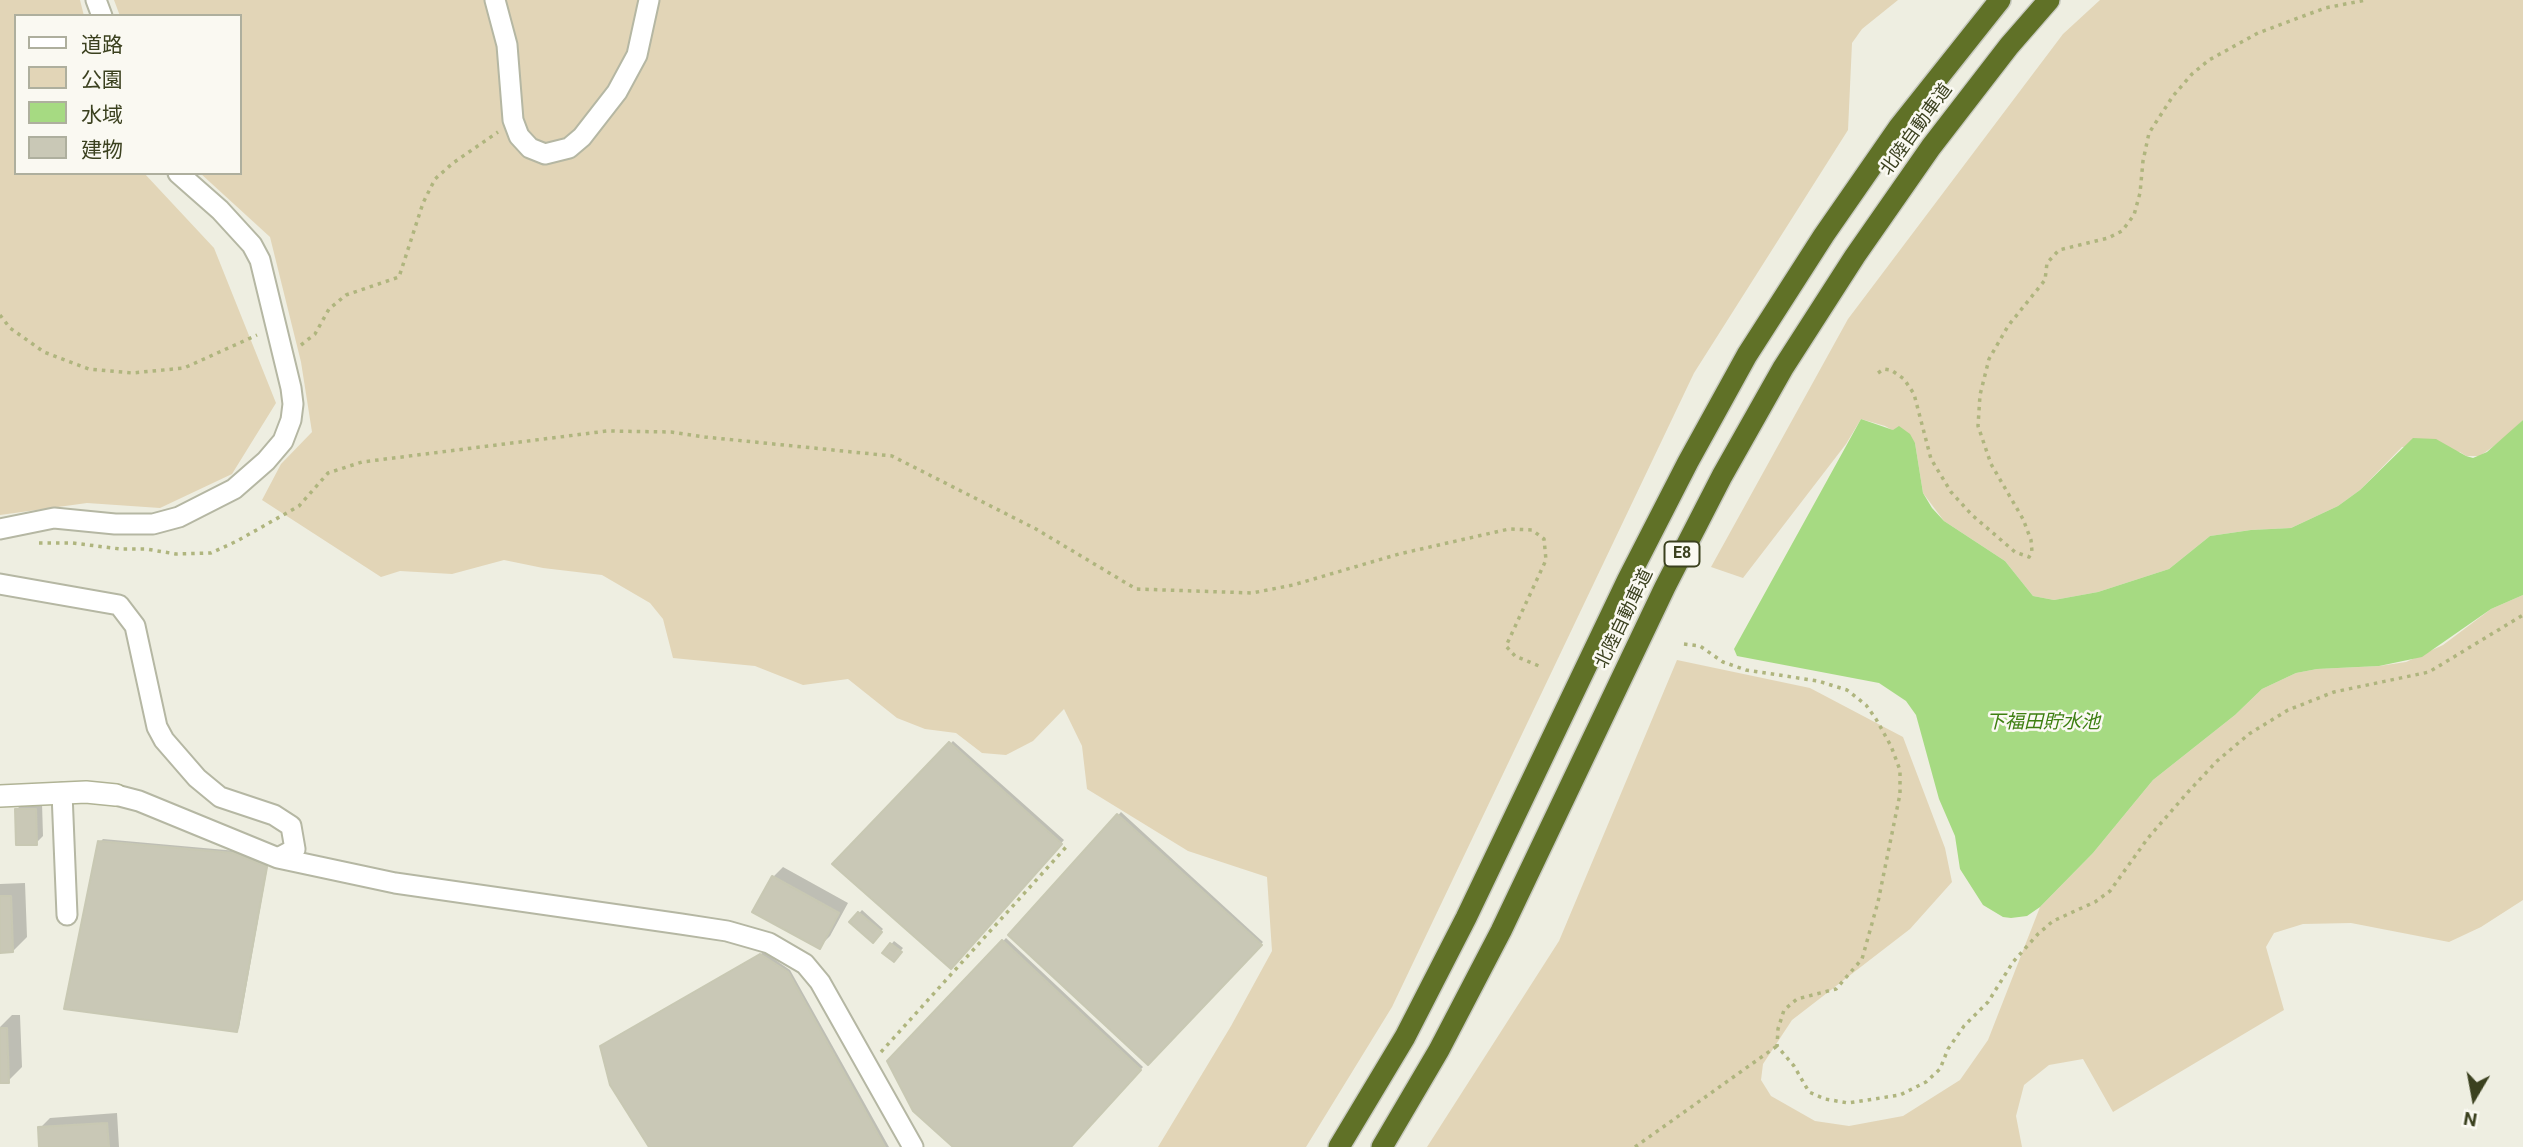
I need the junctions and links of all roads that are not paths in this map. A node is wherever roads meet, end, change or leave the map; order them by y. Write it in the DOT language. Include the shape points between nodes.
graph roads {
  1 [pos="495,0"];
  2 [pos="649,0"];
  3 [pos="2000,0"];
  4 [pos="2049,0"];
  5 [pos="180,175"];
  6 [pos="0,530"];
  7 [pos="0,584"];
  8 [pos="62,793"];
  9 [pos="116,795"];
  10 [pos="0,796"];
  11 [pos="278,859"];
  12 [pos="67,915"];
  13 [pos="913,1147"];
  14 [pos="1339,1147"];
  15 [pos="1382,1147"];
  1 -- 2 [label="street" via="507,46 513,120 530,148 545,154 569,148 582,137 617,92 637,55"];
  3 -- 14 [label="highway, 北陸自動車道 / E8" via="1899,127 1747,355 1628,579 1405,1037"];
  4 -- 15 [label="highway, 北陸自動車道 / E8" via="1931,147 1783,368 1665,587 1495,943"];
  5 -- 6 [label="street" via="220,210 260,260 291,388 291,420 283,441 234,489 178,517 153,524 54,517"];
  7 -- 11 [label="street" via="119,605 135,626 156,727 164,740 220,797 274,815 290,826 295,849"];
  8 -- 9 [label="street"];
  8 -- 10 [label="street"];
  8 -- 12 [label="street"];
  9 -- 11 [label="street" via="139,800"];
  11 -- 13 [label="street" via="395,883 667,922 769,943 805,964 820,982"];
}
